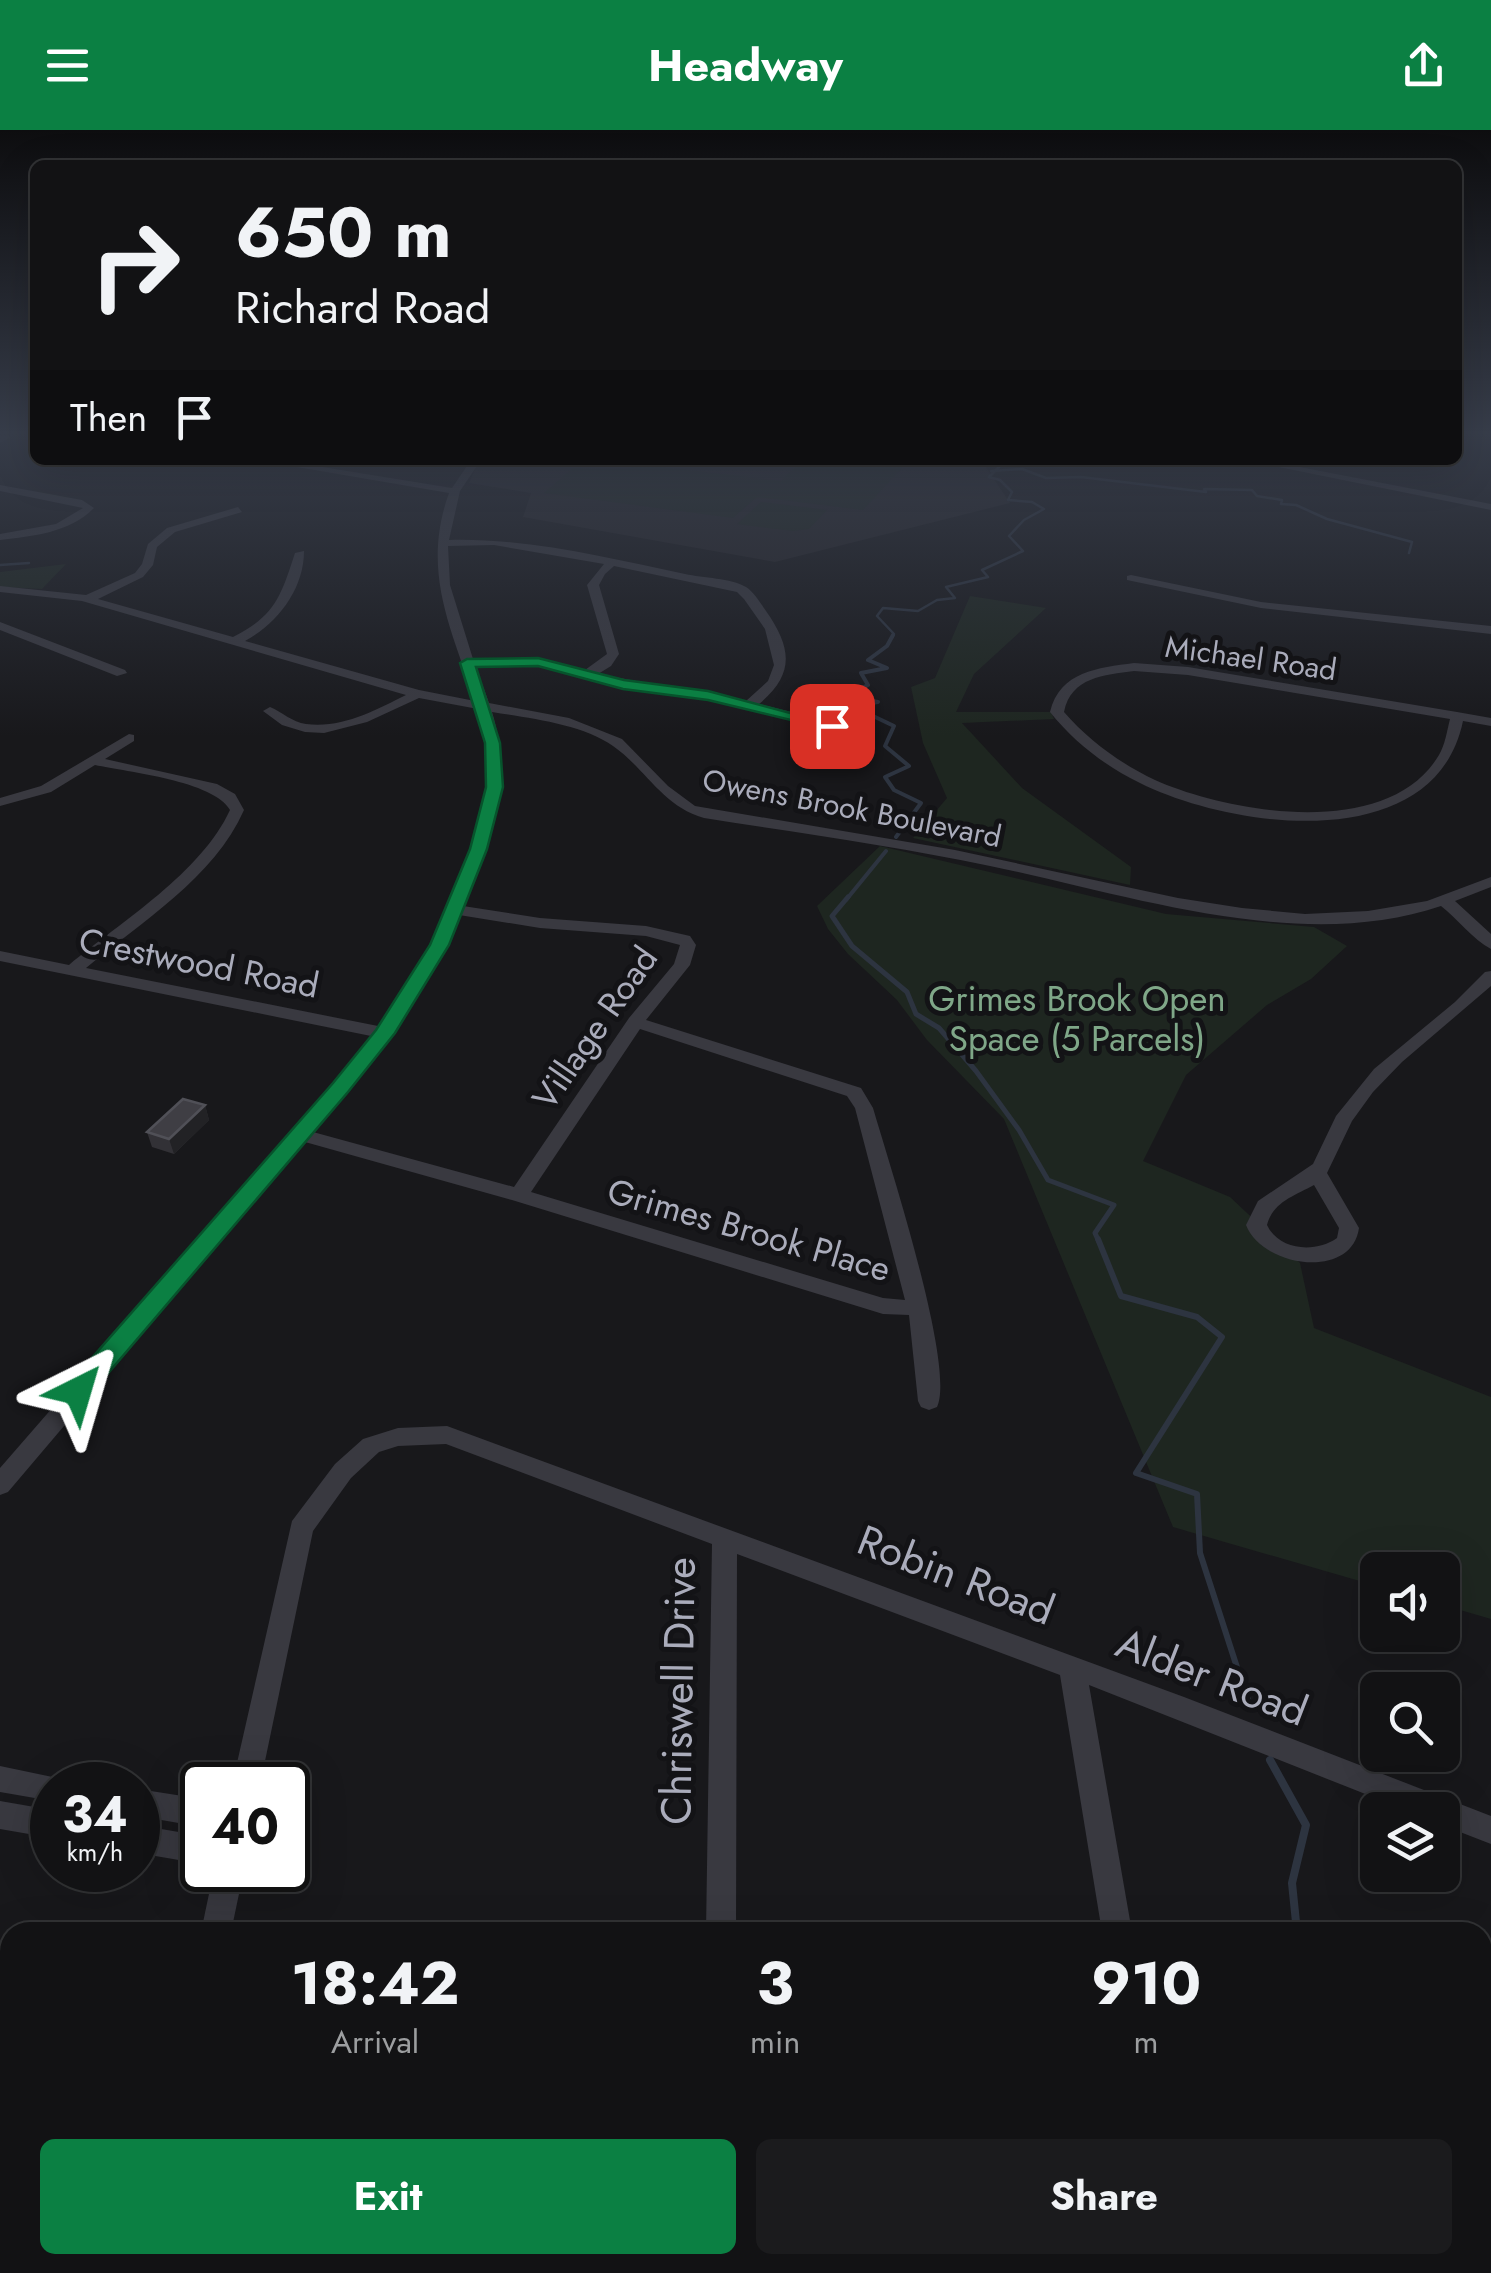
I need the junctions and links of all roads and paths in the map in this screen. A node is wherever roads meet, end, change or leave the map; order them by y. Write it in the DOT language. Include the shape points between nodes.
graph roads {
  1 [pos="163,536"];
  2 [pos="443,536"];
  3 [pos="441,543"];
  4 [pos="300,553"];
  5 [pos="613,562"];
  6 [pos="1130,578"];
  7 [pos="0,589"];
  8 [pos="88,600"];
  9 [pos="0,626"];
  10 [pos="1491,630"];
  11 [pos="237,640"];
  12 [pos="467,663"];
  13 [pos="121,673"];
  14 [pos="590,673"];
  15 [pos="416,694"];
  16 [pos="480,704"];
  17 [pos="750,705"];
  18 [pos="270,711"];
  19 [pos="1457,716"];
  20 [pos="1491,722"];
  21 [pos="832,726"];
  22 [pos="129,738"];
  23 [pos="92,760"];
  24 [pos="0,802"];
  25 [pos="1491,882"];
  26 [pos="1443,900"];
  27 [pos="456,910"];
  28 [pos="1491,944"];
  29 [pos="0,956"];
  30 [pos="72,971"];
  31 [pos="1491,976"];
  32 [pos="635,1022"];
  33 [pos="384,1033"];
  34 [pos="300,1134"];
  35 [pos="1317,1173"];
  36 [pos="518,1195"];
  37 [pos="916,1308"];
  38 [pos="929,1402"];
  39 [pos="0,1484"];
  40 [pos="725,1536"];
  41 [pos="1072,1666"];
  42 [pos="251,1762"];
  43 [pos="0,1780"];
  44 [pos="30,1785"];
  45 [pos="0,1815"];
  46 [pos="30,1820"];
  47 [pos="1491,1830"];
  48 [pos="224,1892"];
  49 [pos="218,1922"];
  50 [pos="721,1922"];
  51 [pos="1115,1922"];
  1 -- 8 [label="street" via="139,575"];
  2 -- 3 [label="street"];
  3 -- 5 [label="street" via="494,542"];
  3 -- 12 [label="street" via="449,616"];
  4 -- 11 [label="street" via="280,612"];
  5 -- 14 [label="street" via="594,585 613,654"];
  5 -- 17 [label="street" via="724,584 749,596 782,659 778,675"];
  6 -- 10 [label="street" via="1261,606"];
  7 -- 8 [label="street, Owens Brook Boulevard"];
  8 -- 11 [label="street, Owens Brook Boulevard"];
  9 -- 13 [label="street"];
  11 -- 15 [label="street, Owens Brook Boulevard"];
  12 -- 14 [label="street" via="538,662"];
  12 -- 16 [label="street"];
  14 -- 17 [label="street"];
  15 -- 16 [label="street, Owens Brook Boulevard"];
  15 -- 18 [label="street" via="378,715 327,728 284,722"];
  16 -- 26 [label="street, Owens Brook Boulevard" via="564,721 617,742 663,789 704,814 939,851 1249,915 1387,912"];
  16 -- 27 [label="street" via="492,743 494,787"];
  17 -- 21 [label="street"];
  19 -- 19 [label="street, Michael Road" via="1160,668 1082,678 1063,691 1057,712 1090,743 1167,790 1228,808 1306,816 1386,804 1417,788 1444,758"];
  19 -- 20 [label="street, Michael Road"];
  22 -- 23 [label="street"];
  23 -- 24 [label="street" via="46,789"];
  23 -- 30 [label="street" via="212,788 230,797 237,810 230,827 185,876"];
  25 -- 26 [label="street, Owens Brook Boulevard"];
  26 -- 28 [label="street"];
  27 -- 32 [label="street, Village Road" via="684,939 688,953 682,966"];
  27 -- 33 [label="street"];
  29 -- 30 [label="street, Crestwood Road"];
  30 -- 33 [label="street, Crestwood Road"];
  31 -- 35 [label="street" via="1366,1088"];
  32 -- 36 [label="street, Village Road"];
  32 -- 37 [label="street, Grimes Brook Place" via="854,1092 913,1273"];
  33 -- 34 [label="street"];
  34 -- 36 [label="street, Grimes Brook Place"];
  34 -- 39 [label="street"];
  35 -- 35 [label="street" via="1257,1216 1257,1229 1283,1251 1326,1256 1347,1242 1349,1228"];
  36 -- 37 [label="street, Grimes Brook Place" via="883,1306"];
  37 -- 38 [label="street"];
  40 -- 41 [label="street, Robin Road"];
  40 -- 42 [label="street, Chriswell Drive" via="446,1435 371,1445 301,1528"];
  40 -- 50 [label="street, Chriswell Drive"];
  41 -- 47 [label="street, Alder Road"];
  41 -- 51 [label="street, Robin Road"];
  43 -- 44 [label="street"];
  45 -- 46 [label="street"];
  48 -- 49 [label="street"];
}
